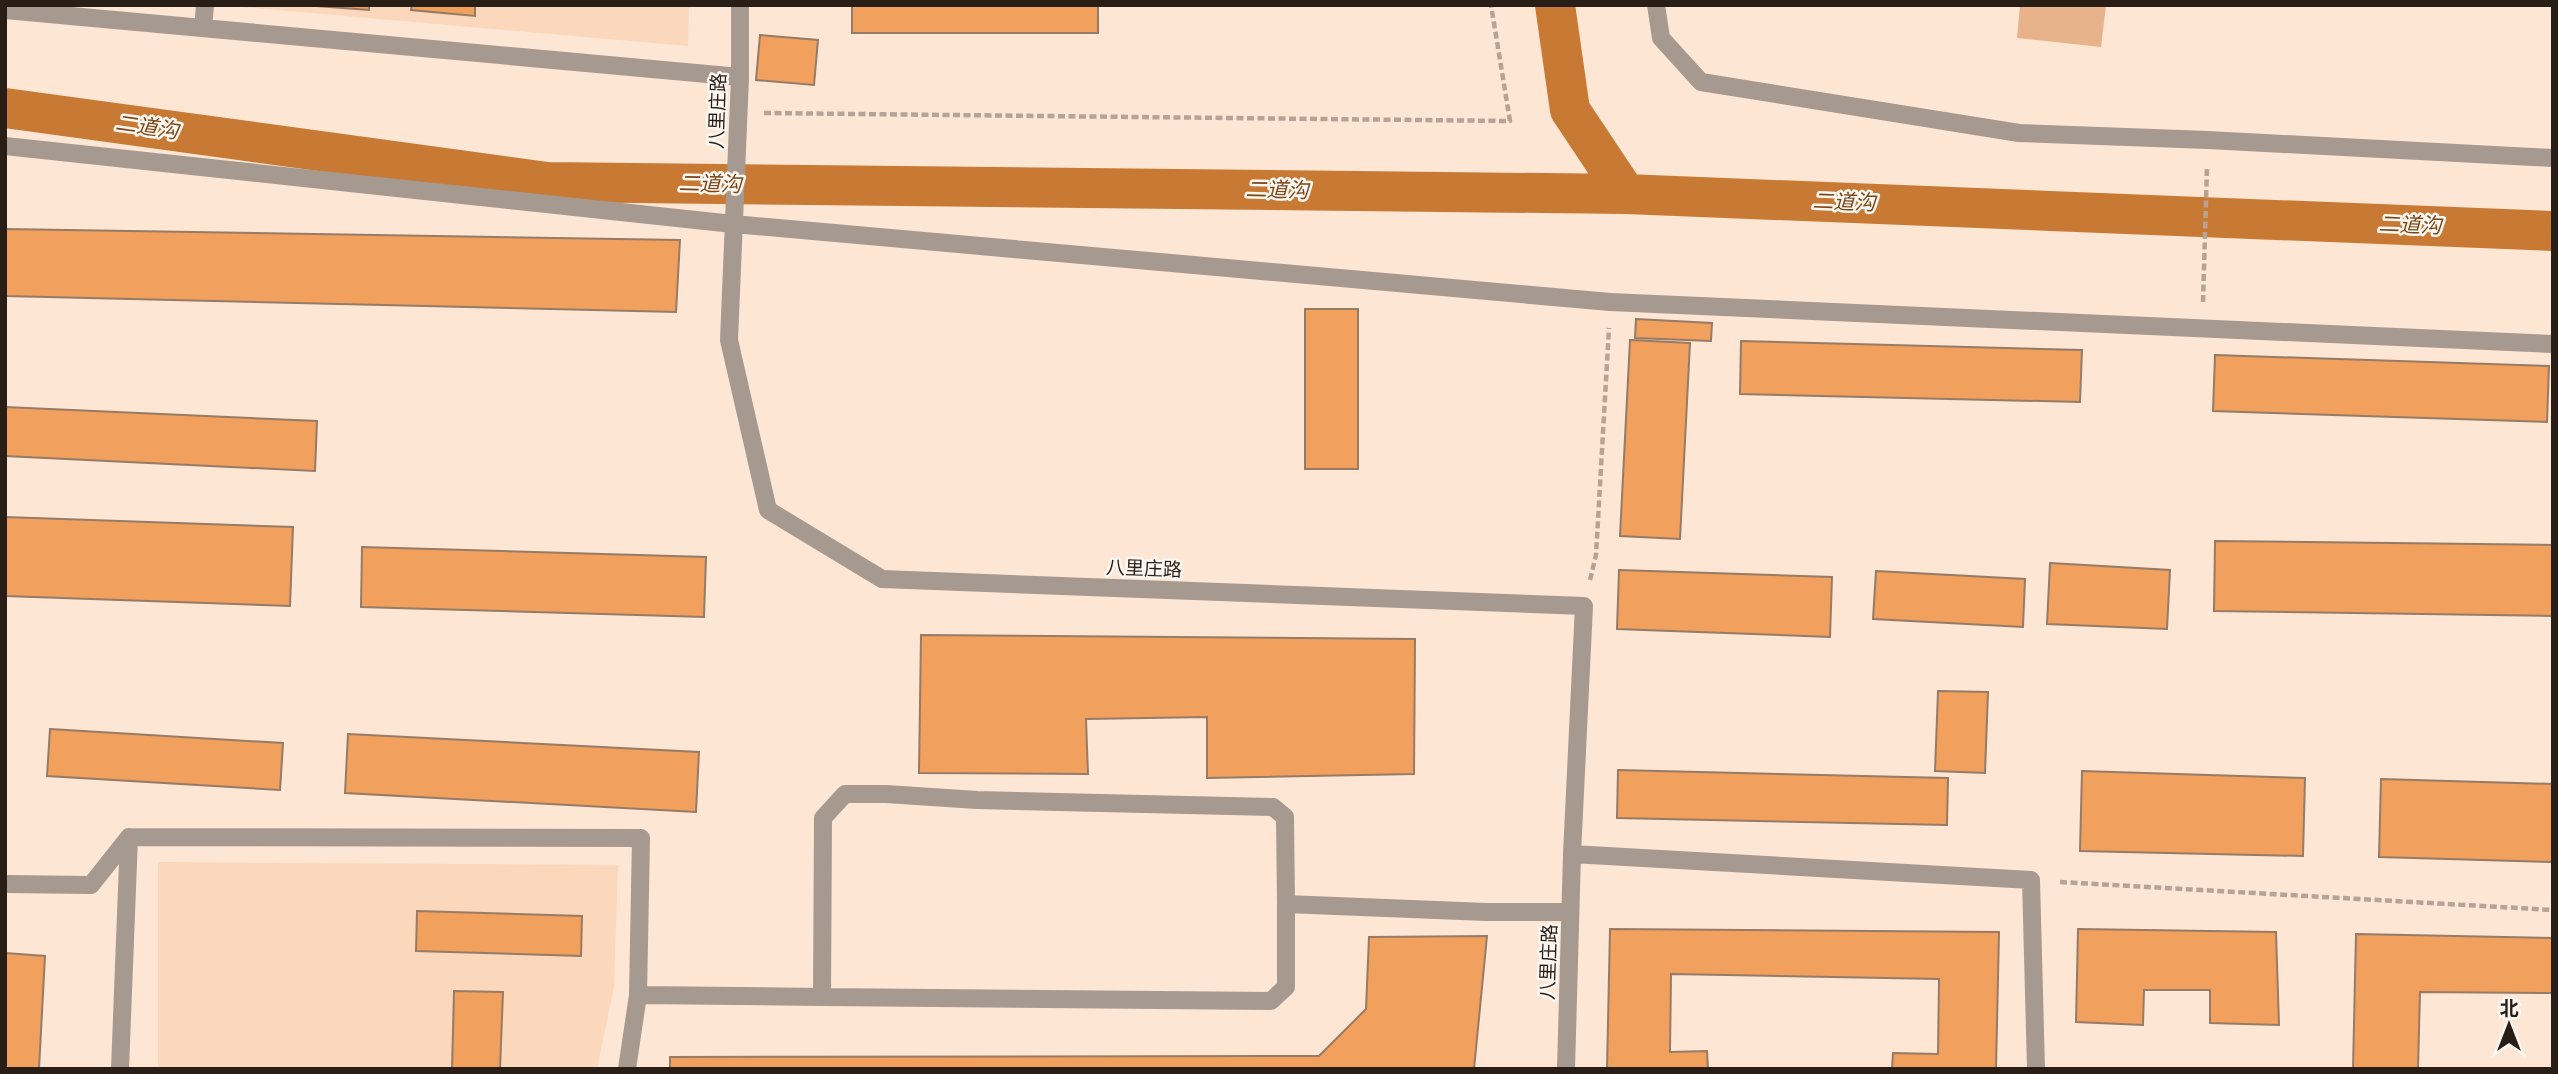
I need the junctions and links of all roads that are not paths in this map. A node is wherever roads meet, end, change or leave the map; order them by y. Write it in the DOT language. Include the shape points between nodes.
graph roads {
  1 [pos="205,5"];
  2 [pos="740,5"];
  3 [pos="1656,5"];
  4 [pos="5,10"];
  5 [pos="203,28"];
  6 [pos="740,77"];
  7 [pos="5,146"];
  8 [pos="2553,158"];
  9 [pos="733,224"];
  10 [pos="2553,344"];
  11 [pos="129,837"];
  12 [pos="1572,854"];
  13 [pos="5,884"];
  14 [pos="1286,904"];
  15 [pos="1570,912"];
  16 [pos="638,995"];
  17 [pos="822,997"];
  18 [pos="120,1069"];
  19 [pos="627,1069"];
  20 [pos="1566,1069"];
  21 [pos="2036,1069"];
  1 -- 5 [label="street"];
  2 -- 6 [label="street, 八里庄路"];
  3 -- 8 [label="street" via="1661,38 1701,82 2019,133"];
  4 -- 5 [label="street"];
  5 -- 6 [label="street"];
  6 -- 9 [label="street, 八里庄路"];
  7 -- 9 [label="street"];
  9 -- 10 [label="street" via="1610,302"];
  9 -- 12 [label="street, 八里庄路" via="729,340 768,510 882,579 1584,606"];
  11 -- 13 [label="street" via="91,885"];
  11 -- 16 [label="street" via="640,838"];
  11 -- 18 [label="street"];
  12 -- 15 [label="street, 八里庄路"];
  12 -- 21 [label="street" via="2031,880"];
  14 -- 15 [label="street"];
  14 -- 17 [label="street" via="1286,987 1271,1002"];
  14 -- 17 [label="street" via="1285,817 1273,807 845,794 822,818"];
  15 -- 20 [label="street, 八里庄路"];
  16 -- 17 [label="street"];
  16 -- 19 [label="street"];
}
